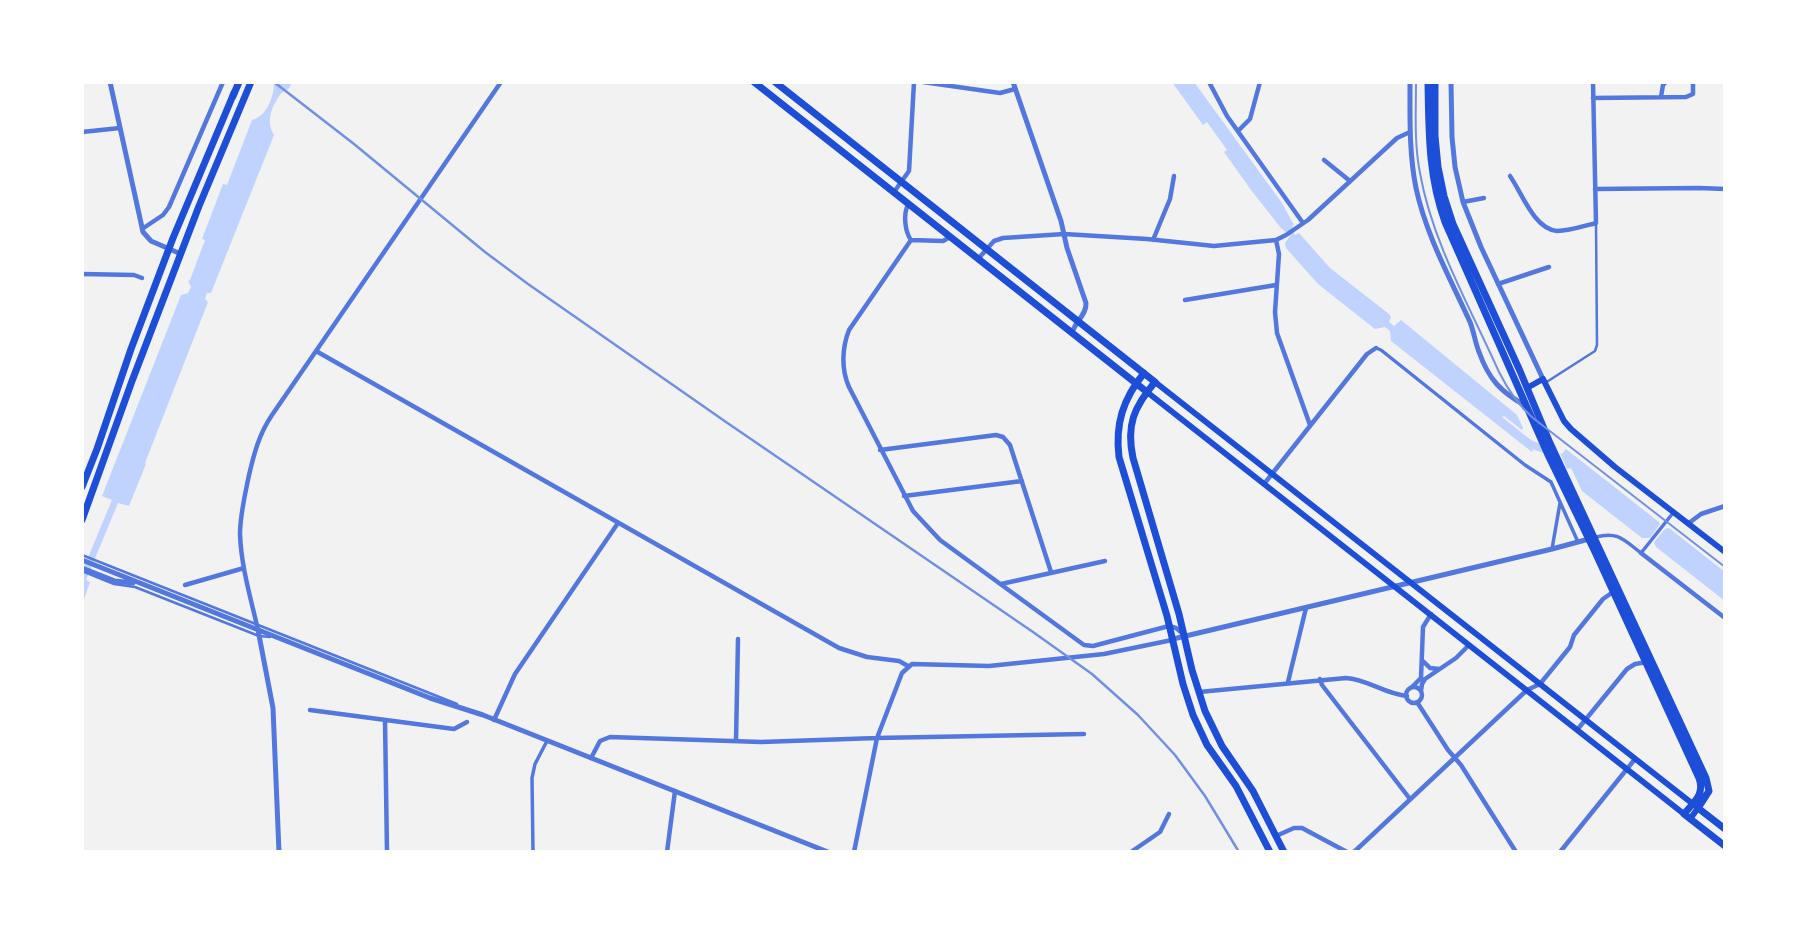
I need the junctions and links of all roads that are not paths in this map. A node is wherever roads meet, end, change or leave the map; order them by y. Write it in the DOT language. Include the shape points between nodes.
graph roads {
  1 [pos="110,82"];
  2 [pos="223,82"];
  3 [pos="238,82"];
  4 [pos="251,82"];
  5 [pos="501,82"];
  6 [pos="754,82"];
  7 [pos="775,82"];
  8 [pos="914,82"];
  9 [pos="923,82"];
  10 [pos="1209,82"];
  11 [pos="1260,82"];
  12 [pos="1410,82"];
  13 [pos="1428,82"];
  14 [pos="1435,82"];
  15 [pos="1451,82"];
  16 [pos="1593,82"];
  17 [pos="1666,82"];
  18 [pos="1693,82"];
  19 [pos="1014,85"];
  20 [pos="1661,97"];
  21 [pos="1593,98"];
  22 [pos="120,128"];
  23 [pos="1238,131"];
  24 [pos="82,132"];
  25 [pos="1410,132"];
  26 [pos="1324,160"];
  27 [pos="1510,176"];
  28 [pos="1174,177"];
  29 [pos="1350,181"];
  30 [pos="902,183"];
  31 [pos="1595,189"];
  32 [pos="1725,189"];
  33 [pos="893,193"];
  34 [pos="1485,198"];
  35 [pos="1463,202"];
  36 [pos="908,205"];
  37 [pos="1303,223"];
  38 [pos="1596,223"];
  39 [pos="142,229"];
  40 [pos="1064,234"];
  41 [pos="950,237"];
  42 [pos="911,240"];
  43 [pos="1153,240"];
  44 [pos="1276,240"];
  45 [pos="169,248"];
  46 [pos="986,249"];
  47 [pos="181,254"];
  48 [pos="978,259"];
  49 [pos="1549,267"];
  50 [pos="82,274"];
  51 [pos="142,278"];
  52 [pos="1498,284"];
  53 [pos="1276,285"];
  54 [pos="1185,300"];
  55 [pos="1078,322"];
  56 [pos="1072,334"];
  57 [pos="1376,348"];
  58 [pos="316,351"];
  59 [pos="1144,373"];
  60 [pos="1544,381"];
  61 [pos="1155,382"];
  62 [pos="1135,383"];
  63 [pos="1524,390"];
  64 [pos="1147,392"];
  65 [pos="1506,394"];
  66 [pos="1527,406"];
  67 [pos="1310,425"];
  68 [pos="880,450"];
  69 [pos="1272,474"];
  70 [pos="1022,481"];
  71 [pos="1264,484"];
  72 [pos="82,487"];
  73 [pos="904,496"];
  74 [pos="1560,501"];
  75 [pos="1725,506"];
  76 [pos="1674,512"];
  77 [pos="82,520"];
  78 [pos="618,523"];
  79 [pos="1689,523"];
  80 [pos="1592,538"];
  81 [pos="1578,542"];
  82 [pos="1552,550"];
  83 [pos="1725,552"];
  84 [pos="1642,553"];
  85 [pos="82,555"];
  86 [pos="82,560"];
  87 [pos="1105,561"];
  88 [pos="244,568"];
  89 [pos="110,569"];
  90 [pos="82,570"];
  91 [pos="1051,572"];
  92 [pos="105,579"];
  93 [pos="1411,583"];
  94 [pos="1000,584"];
  95 [pos="185,585"];
  96 [pos="147,587"];
  97 [pos="1396,587"];
  98 [pos="1614,592"];
  99 [pos="1306,608"];
  100 [pos="1431,614"];
  101 [pos="1725,618"];
  102 [pos="1170,626"];
  103 [pos="258,630"];
  104 [pos="1185,636"];
  105 [pos="738,639"];
  106 [pos="1173,639"];
  107 [pos="1469,645"];
  108 [pos="1423,657"];
  109 [pos="1649,662"];
  110 [pos="908,666"];
  111 [pos="1440,669"];
  112 [pos="1320,679"];
  113 [pos="1288,682"];
  114 [pos="1541,684"];
  115 [pos="1412,687"];
  116 [pos="1527,690"];
  117 [pos="1421,691"];
  118 [pos="1198,692"];
  119 [pos="1407,696"];
  120 [pos="1417,702"];
  121 [pos="310,710"];
  122 [pos="480,714"];
  123 [pos="385,720"];
  124 [pos="494,720"];
  125 [pos="1586,720"];
  126 [pos="467,722"];
  127 [pos="1577,730"];
  128 [pos="1084,734"];
  129 [pos="877,738"];
  130 [pos="547,741"];
  131 [pos="736,741"];
  132 [pos="591,758"];
  133 [pos="1455,758"];
  134 [pos="1635,759"];
  135 [pos="1627,769"];
  136 [pos="675,791"];
  137 [pos="1410,799"];
  138 [pos="1695,806"];
  139 [pos="1169,814"];
  140 [pos="1687,816"];
  141 [pos="1725,829"];
  142 [pos="1276,836"];
  143 [pos="1725,846"];
  144 [pos="279,852"];
  145 [pos="387,852"];
  146 [pos="533,852"];
  147 [pos="667,852"];
  148 [pos="828,852"];
  149 [pos="853,852"];
  150 [pos="1131,852"];
  151 [pos="1270,852"];
  152 [pos="1284,852"];
  153 [pos="1347,852"];
  154 [pos="1354,852"];
  155 [pos="1516,852"];
  156 [pos="1560,852"];
  1 -- 22 [label="street"];
  2 -- 39 [label="street" via="169,207"];
  3 -- 45 [label="main road"];
  4 -- 47 [label="main road"];
  5 -- 58 [label="street"];
  6 -- 33 [label="main road"];
  7 -- 30 [label="main road"];
  8 -- 30 [label="street" via="909,171"];
  9 -- 19 [label="street" via="1000,93"];
  10 -- 23 [label="street"];
  11 -- 23 [label="street" via="1250,119"];
  12 -- 25 [label="street"];
  13 -- 63 [label="main road" via="1430,163 1440,207"];
  14 -- 63 [label="main road" via="1436,152 1448,209"];
  15 -- 35 [label="street" via="1451,138"];
  16 -- 21 [label="street"];
  17 -- 20 [label="street"];
  18 -- 20 [label="street" via="1693,94"];
  19 -- 40 [label="street"];
  20 -- 21 [label="street"];
  21 -- 31 [label="street"];
  22 -- 24 [label="street"];
  22 -- 39 [label="street"];
  23 -- 37 [label="street"];
  25 -- 29 [label="street"];
  25 -- 65 [label="street" via="1415,183 1426,223 1490,377"];
  26 -- 29 [label="street"];
  27 -- 38 [label="street" via="1544,227 1561,231"];
  28 -- 43 [label="street"];
  29 -- 37 [label="street"];
  30 -- 33 [label="street"];
  30 -- 46 [label="main road"];
  31 -- 32 [label="street"];
  31 -- 38 [label="street"];
  33 -- 36 [label="main road"];
  34 -- 35 [label="street"];
  35 -- 52 [label="street"];
  36 -- 41 [label="main road"];
  36 -- 42 [label="street" via="905,212"];
  37 -- 44 [label="street"];
  38 -- 60 [label="lane" via="1597,345 1595,351"];
  39 -- 45 [label="street" via="149,240"];
  40 -- 43 [label="street"];
  40 -- 46 [label="street" via="1003,238"];
  40 -- 55 [label="street" via="1086,305"];
  41 -- 42 [label="street"];
  41 -- 48 [label="main road"];
  42 -- 68 [label="street" via="845,340 846,380"];
  43 -- 44 [label="street" via="1214,246"];
  44 -- 53 [label="street"];
  45 -- 47 [label="street"];
  45 -- 72 [label="main road"];
  46 -- 48 [label="street"];
  46 -- 55 [label="main road"];
  47 -- 77 [label="main road"];
  48 -- 56 [label="main road"];
  49 -- 52 [label="street"];
  50 -- 51 [label="street"];
  52 -- 60 [label="street"];
  53 -- 54 [label="street"];
  53 -- 67 [label="street" via="1277,334"];
  55 -- 56 [label="street"];
  55 -- 59 [label="main road"];
  56 -- 62 [label="main road"];
  57 -- 67 [label="street"];
  57 -- 74 [label="street" via="1551,482"];
  58 -- 78 [label="street"];
  58 -- 88 [label="street" via="267,422 256,448 241,520"];
  59 -- 61 [label="main road"];
  59 -- 62 [label="main road"];
  60 -- 63 [label="main road"];
  60 -- 76 [label="main road" via="1567,425"];
  61 -- 64 [label="main road"];
  61 -- 69 [label="main road"];
  62 -- 64 [label="main road"];
  62 -- 102 [label="main road" via="1120,418 1119,457"];
  63 -- 65 [label="street"];
  63 -- 66 [label="main road"];
  63 -- 80 [label="main road"];
  64 -- 71 [label="main road"];
  64 -- 104 [label="main road" via="1133,417 1131,452"];
  65 -- 66 [label="street"];
  66 -- 80 [label="main road"];
  67 -- 69 [label="street"];
  68 -- 70 [label="street" via="1000,435 1009,442"];
  68 -- 73 [label="street"];
  69 -- 71 [label="street"];
  69 -- 93 [label="main road"];
  70 -- 73 [label="street"];
  70 -- 91 [label="street"];
  71 -- 97 [label="main road"];
  73 -- 94 [label="street" via="937,538"];
  74 -- 81 [label="street"];
  74 -- 82 [label="street"];
  75 -- 79 [label="street"];
  76 -- 79 [label="main road"];
  76 -- 84 [label="street"];
  78 -- 110 [label="street" via="839,648"];
  78 -- 124 [label="street" via="515,674"];
  79 -- 83 [label="main road"];
  80 -- 81 [label="street"];
  80 -- 84 [label="street" via="1616,535"];
  80 -- 98 [label="main road"];
  80 -- 109 [label="main road"];
  81 -- 82 [label="street"];
  82 -- 93 [label="street"];
  84 -- 101 [label="street"];
  85 -- 89 [label="lane"];
  86 -- 89 [label="street"];
  87 -- 91 [label="street"];
  88 -- 95 [label="street"];
  88 -- 103 [label="street"];
  89 -- 96 [label="street"];
  89 -- 103 [label="lane"];
  90 -- 92 [label="street"];
  91 -- 94 [label="street"];
  92 -- 96 [label="street"];
  92 -- 103 [label="lane"];
  93 -- 97 [label="street"];
  93 -- 114 [label="main road"];
  94 -- 102 [label="street" via="1086,646"];
  96 -- 103 [label="street"];
  97 -- 99 [label="street"];
  97 -- 100 [label="main road"];
  98 -- 109 [label="main road"];
  98 -- 114 [label="street" via="1574,635"];
  99 -- 104 [label="street"];
  99 -- 113 [label="street"];
  100 -- 107 [label="main road"];
  100 -- 108 [label="street" via="1423,627"];
  102 -- 104 [label="street"];
  102 -- 106 [label="main road"];
  103 -- 122 [label="lane"];
  103 -- 122 [label="street"];
  103 -- 144 [label="street" via="274,715"];
  104 -- 106 [label="street"];
  104 -- 118 [label="main road"];
  105 -- 131 [label="street"];
  106 -- 110 [label="street" via="1104,654 989,666"];
  106 -- 151 [label="main road" via="1198,727"];
  107 -- 111 [label="street"];
  107 -- 116 [label="main road"];
  108 -- 111 [label="street" via="1430,668"];
  108 -- 115 [label="street" via="1421,678"];
  109 -- 125 [label="street" via="1627,669"];
  109 -- 138 [label="main road" via="1700,782"];
  110 -- 129 [label="street"];
  111 -- 117 [label="street" via="1425,679"];
  112 -- 113 [label="street"];
  112 -- 119 [label="street" via="1351,678"];
  112 -- 137 [label="street"];
  113 -- 118 [label="street"];
  114 -- 116 [label="street"];
  114 -- 125 [label="main road"];
  115 -- 117 [label="street"];
  115 -- 119 [label="street"];
  116 -- 127 [label="main road"];
  116 -- 133 [label="street"];
  117 -- 120 [label="street"];
  118 -- 142 [label="main road" via="1217,738 1247,781"];
  119 -- 120 [label="street"];
  120 -- 133 [label="street"];
  121 -- 123 [label="street"];
  122 -- 124 [label="street"];
  123 -- 126 [label="street" via="454,729"];
  123 -- 145 [label="street"];
  124 -- 130 [label="street"];
  125 -- 127 [label="street"];
  125 -- 134 [label="main road"];
  127 -- 135 [label="main road"];
  128 -- 129 [label="street"];
  129 -- 131 [label="street"];
  129 -- 149 [label="street"];
  130 -- 132 [label="street"];
  130 -- 146 [label="street" via="532,778"];
  131 -- 132 [label="street" via="610,737 600,741"];
  132 -- 136 [label="street"];
  133 -- 137 [label="street"];
  133 -- 155 [label="street"];
  134 -- 135 [label="street"];
  134 -- 138 [label="main road"];
  135 -- 140 [label="main road"];
  135 -- 156 [label="street"];
  136 -- 147 [label="street"];
  136 -- 148 [label="street"];
  137 -- 154 [label="street"];
  138 -- 140 [label="main road"];
  138 -- 141 [label="main road"];
  139 -- 150 [label="street" via="1160,832"];
  140 -- 143 [label="main road"];
  142 -- 152 [label="main road"];
  142 -- 153 [label="street" via="1298,827"];
}
